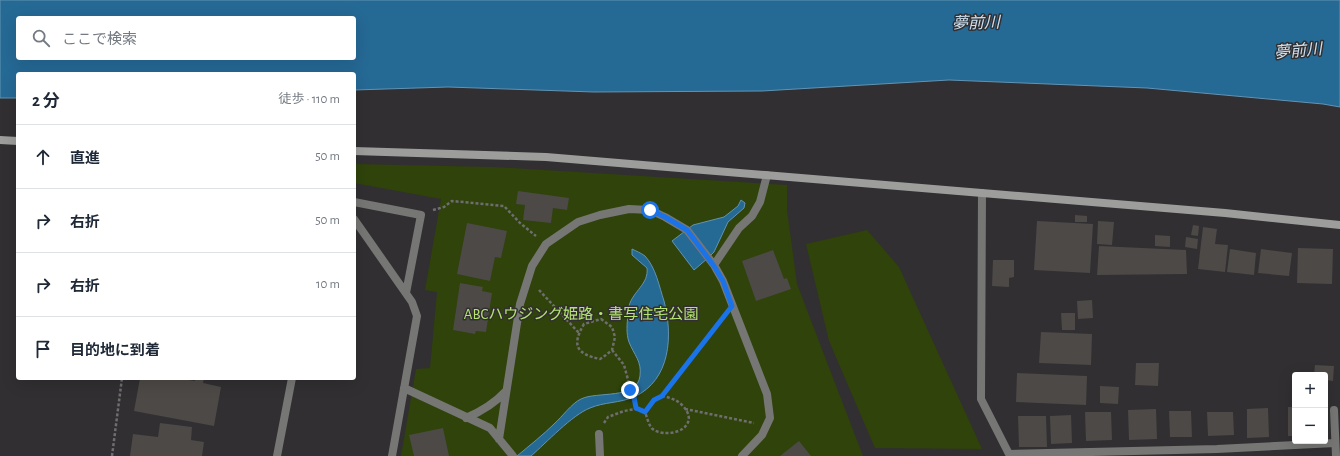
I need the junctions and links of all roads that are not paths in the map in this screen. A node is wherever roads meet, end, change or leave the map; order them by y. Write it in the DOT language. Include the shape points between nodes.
graph roads {
  1 [pos="0,140"];
  2 [pos="16,141"];
  3 [pos="356,151"];
  4 [pos="767,175"];
  5 [pos="982,193"];
  6 [pos="356,202"];
  7 [pos="356,222"];
  8 [pos="1340,225"];
  9 [pos="714,266"];
  10 [pos="406,293"];
  11 [pos="292,380"];
  12 [pos="404,388"];
  13 [pos="506,391"];
  14 [pos="1334,410"];
  15 [pos="466,418"];
  16 [pos="599,434"];
  17 [pos="499,439"];
  18 [pos="1335,443"];
  19 [pos="277,456"];
  20 [pos="392,456"];
  21 [pos="513,456"];
  22 [pos="600,456"];
  23 [pos="742,456"];
  24 [pos="1336,456"];
  1 -- 2 [label="street"];
  3 -- 4 [label="street" via="546,157"];
  4 -- 5 [label="street"];
  4 -- 9 [label="street" via="760,202 752,216 739,228"];
  5 -- 8 [label="street" via="1218,212"];
  5 -- 18 [label="street" via="981,399 1009,454"];
  6 -- 10 [label="street" via="421,215"];
  7 -- 10 [label="street"];
  9 -- 13 [label="street" via="687,230 650,210 629,209 578,222 546,244 532,266 520,304"];
  9 -- 23 [label="street" via="723,281 767,394 770,418 762,435"];
  10 -- 12 [label="street" via="417,316"];
  11 -- 19 [label="street"];
  12 -- 15 [label="street"];
  12 -- 20 [label="street"];
  13 -- 15 [label="street" via="495,403"];
  13 -- 17 [label="street"];
  14 -- 18 [label="street"];
  15 -- 17 [label="street" via="490,428"];
  16 -- 22 [label="street"];
  17 -- 21 [label="street"];
  18 -- 24 [label="street"];
}
